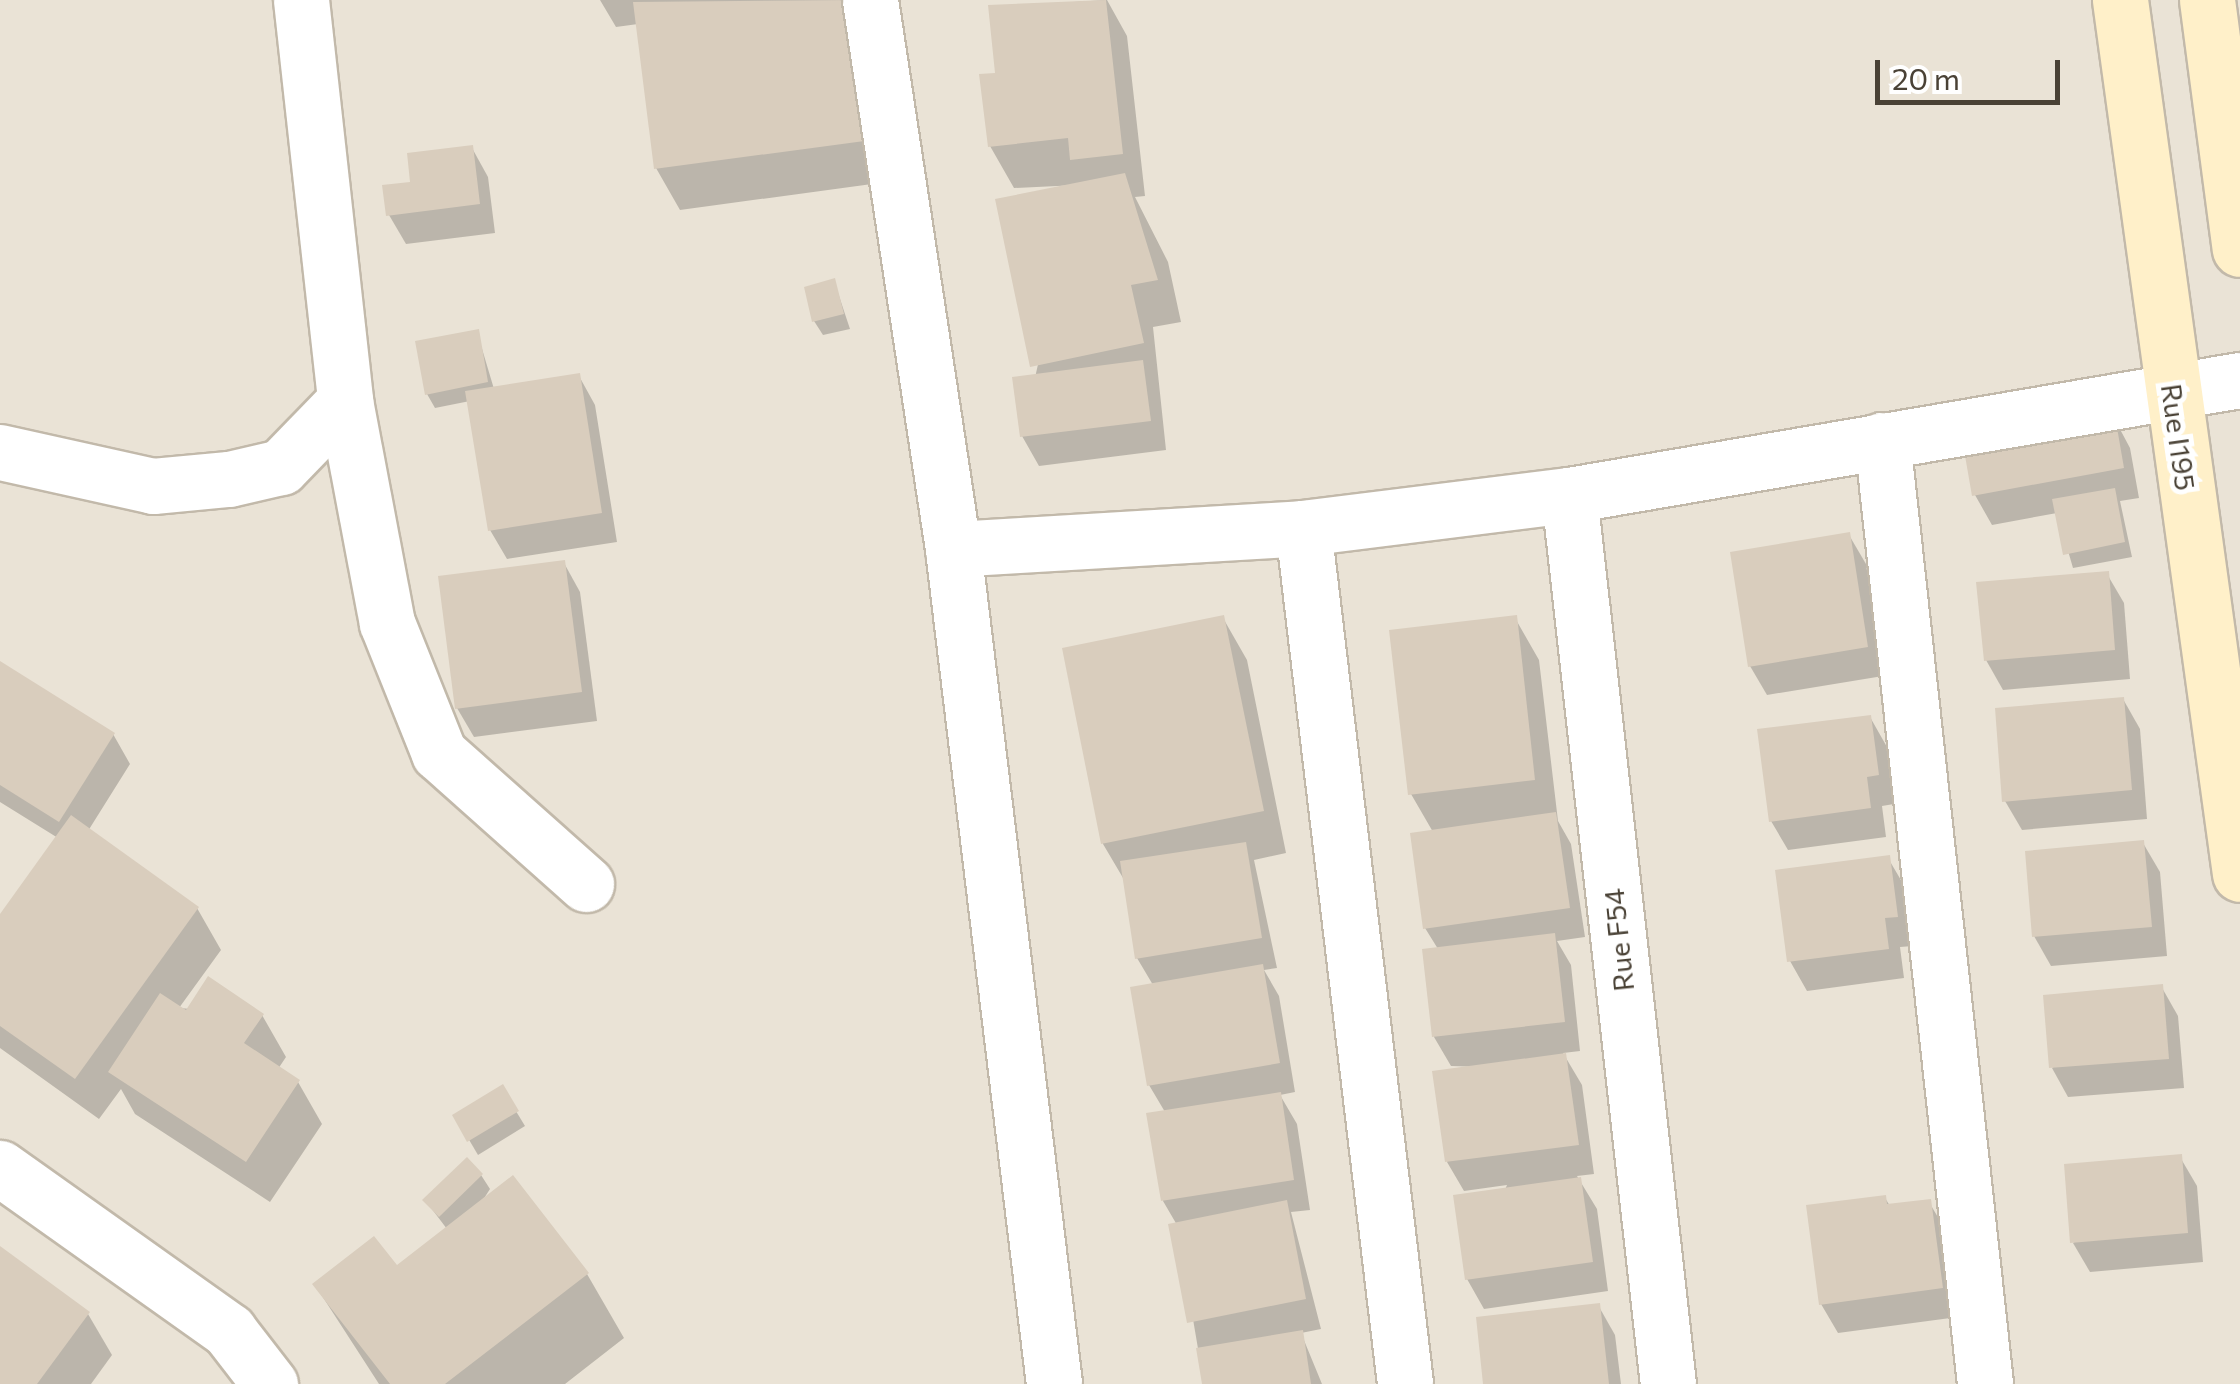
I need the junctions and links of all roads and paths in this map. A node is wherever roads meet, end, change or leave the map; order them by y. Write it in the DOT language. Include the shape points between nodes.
graph roads {
  1 [pos="301,0"];
  2 [pos="870,0"];
  3 [pos="2120,0"];
  4 [pos="2207,0"];
  5 [pos="2240,246"];
  6 [pos="2240,380"];
  7 [pos="2172,393"];
  8 [pos="344,401"];
  9 [pos="1882,440"];
  10 [pos="0,452"];
  11 [pos="1568,495"];
  12 [pos="1303,528"];
  13 [pos="952,548"];
  14 [pos="2240,874"];
  15 [pos="586,884"];
  16 [pos="0,1168"];
  17 [pos="270,1384"];
  18 [pos="1054,1384"];
  19 [pos="1405,1384"];
  20 [pos="1668,1384"];
  21 [pos="1985,1384"];
  1 -- 8 [label="street"];
  2 -- 13 [label="street"];
  3 -- 7 [label="main road, Rue I195"];
  4 -- 5 [label="main road"];
  6 -- 7 [label="street"];
  7 -- 9 [label="street"];
  7 -- 14 [label="main road, Rue I195"];
  8 -- 10 [label="street" via="281,467 229,479 154,486"];
  8 -- 15 [label="street" via="387,622 439,753"];
  9 -- 11 [label="street"];
  9 -- 21 [label="street"];
  11 -- 12 [label="street"];
  11 -- 20 [label="street, Rue F54"];
  12 -- 13 [label="street"];
  12 -- 19 [label="street"];
  13 -- 18 [label="street"];
  16 -- 17 [label="street" via="230,1331"];
}
